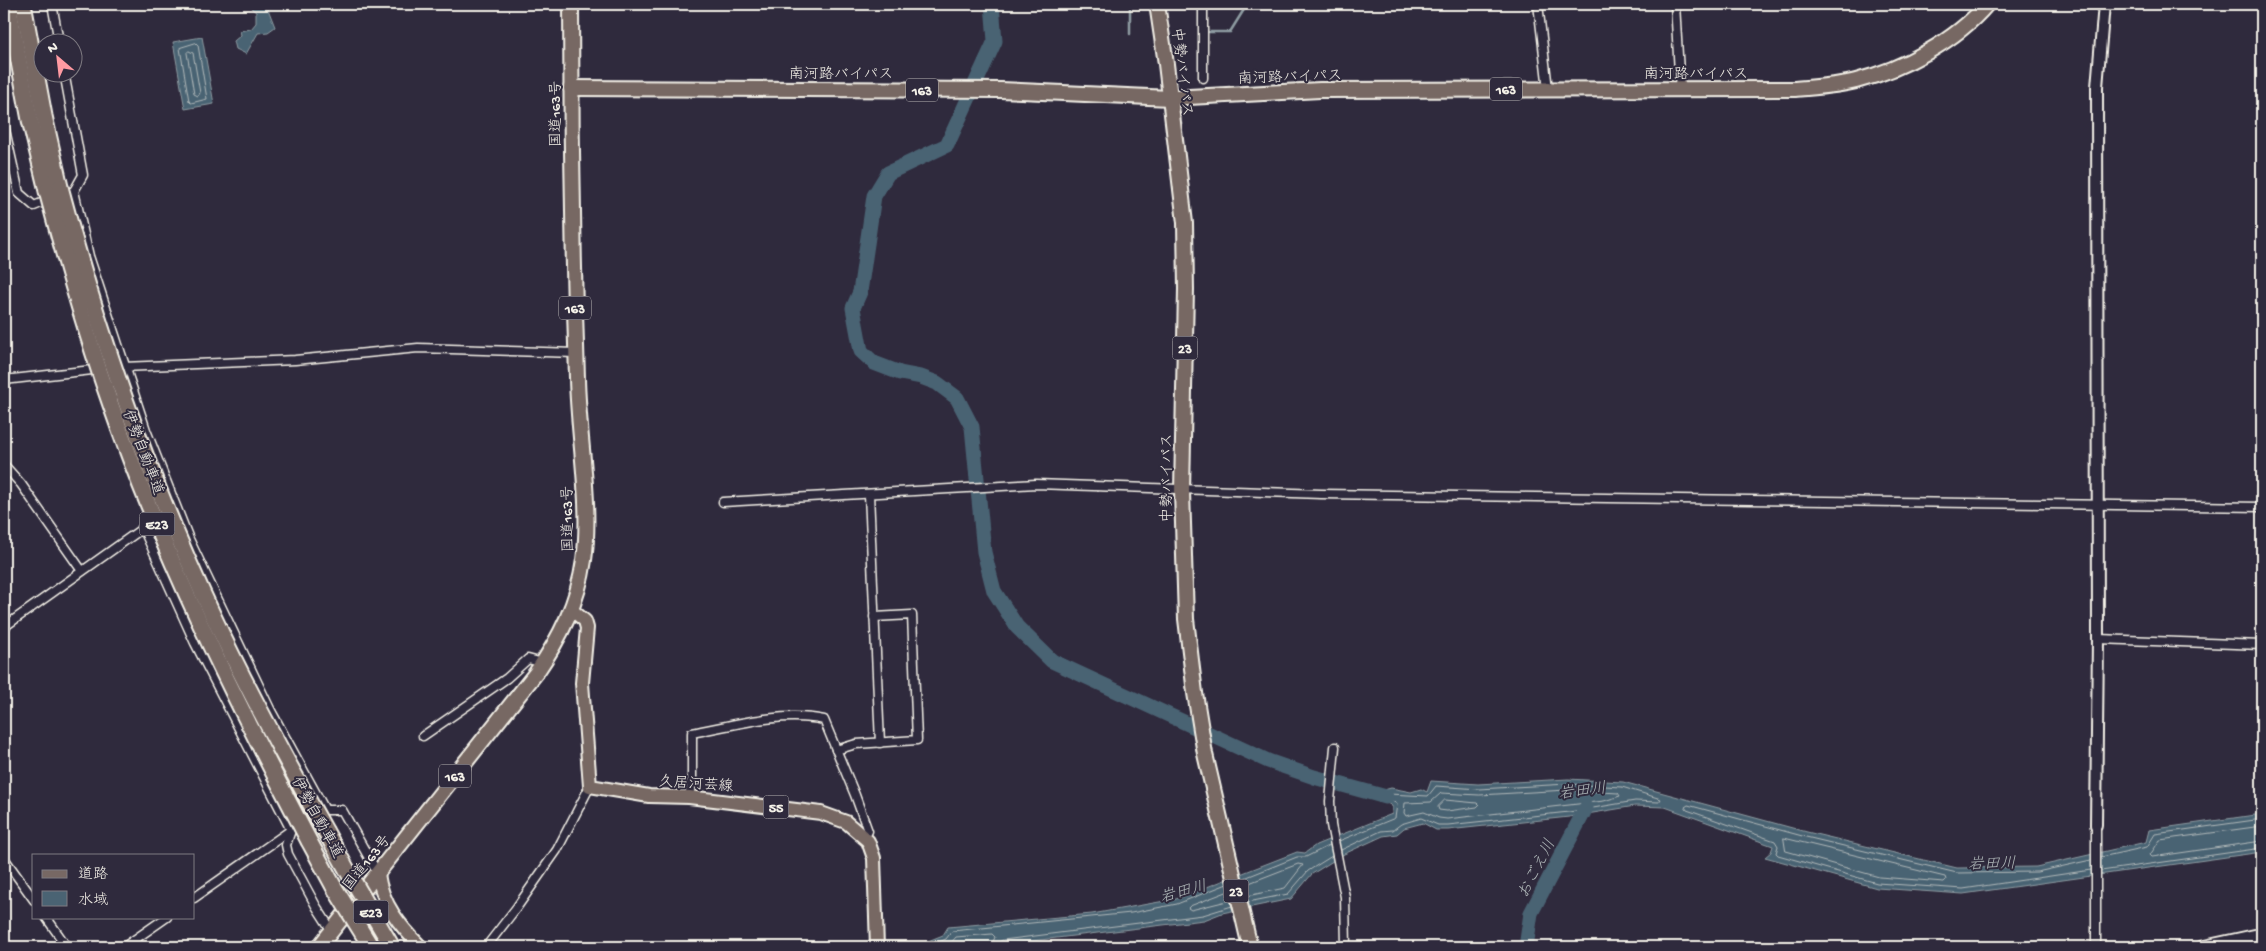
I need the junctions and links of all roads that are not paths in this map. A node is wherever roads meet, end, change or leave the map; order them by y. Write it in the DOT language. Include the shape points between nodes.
graph roads {
  1 [pos="8,4"];
  2 [pos="23,4"];
  3 [pos="52,4"];
  4 [pos="571,4"];
  5 [pos="1157,4"];
  6 [pos="1203,4"];
  7 [pos="1538,4"];
  8 [pos="1675,4"];
  9 [pos="2104,4"];
  10 [pos="1980,7"];
  11 [pos="57,32"];
  12 [pos="1204,78"];
  13 [pos="66,82"];
  14 [pos="571,88"];
  15 [pos="1548,89"];
  16 [pos="1680,90"];
  17 [pos="1170,98"];
  18 [pos="4,125"];
  19 [pos="60,190"];
  20 [pos="576,353"];
  21 [pos="126,367"];
  22 [pos="4,380"];
  23 [pos="4,465"];
  24 [pos="1182,491"];
  25 [pos="869,494"];
  26 [pos="723,502"];
  27 [pos="2098,505"];
  28 [pos="2262,507"];
  29 [pos="82,571"];
  30 [pos="572,610"];
  31 [pos="874,617"];
  32 [pos="4,627"];
  33 [pos="2098,639"];
  34 [pos="2262,645"];
  35 [pos="543,663"];
  36 [pos="423,736"];
  37 [pos="880,743"];
  38 [pos="1335,747"];
  39 [pos="836,750"];
  40 [pos="590,786"];
  41 [pos="689,797"];
  42 [pos="325,810"];
  43 [pos="2096,827"];
  44 [pos="291,830"];
  45 [pos="865,836"];
  46 [pos="4,858"];
  47 [pos="378,874"];
  48 [pos="32,897"];
  49 [pos="195,897"];
  50 [pos="47,918"];
  51 [pos="166,918"];
  52 [pos="332,931"];
  53 [pos="2262,934"];
  54 [pos="67,947"];
  55 [pos="124,947"];
  56 [pos="319,947"];
  57 [pos="370,947"];
  58 [pos="392,947"];
  59 [pos="421,947"];
  60 [pos="486,947"];
  61 [pos="877,947"];
  62 [pos="1250,947"];
  63 [pos="1346,947"];
  64 [pos="2096,947"];
  65 [pos="2202,947"];
  1 -- 19 [label="highway, 伊勢自動車道 / E23" via="30,120"];
  2 -- 19 [label="highway, 伊勢自動車道 / E23"];
  3 -- 11 [label="street"];
  4 -- 14 [label="highway, 国道163号 / 163"];
  5 -- 17 [label="highway, 中勢バイパス / 23"];
  6 -- 12 [label="street"];
  7 -- 15 [label="street"];
  8 -- 16 [label="street"];
  9 -- 27 [label="street" via="2097,88"];
  10 -- 16 [label="highway, 南河路バイパス / 163" via="1952,35 1910,61 1859,80 1795,89"];
  13 -- 19 [label="street" via="83,175"];
  14 -- 17 [label="highway, 南河路バイパス / 163" via="1000,90"];
  14 -- 20 [label="highway, 国道163号 / 163"];
  15 -- 16 [label="highway, 南河路バイパス / 163"];
  15 -- 17 [label="highway, 南河路バイパス / 163" via="1320,90"];
  17 -- 24 [label="highway, 中勢バイパス / 23" via="1185,223"];
  18 -- 19 [label="street" via="19,193 34,206"];
  19 -- 21 [label="street" via="89,256"];
  19 -- 57 [label="highway, 伊勢自動車道 / E23, bridge" via="78,306 111,405 167,549 253,735 334,887"];
  19 -- 58 [label="highway, 伊勢自動車道 / E23, bridge" via="124,401 154,480 218,626 268,728"];
  20 -- 21 [label="street" via="418,348 295,360"];
  20 -- 30 [label="highway, 国道163号 / 163" via="586,546"];
  21 -- 22 [label="street"];
  21 -- 42 [label="street" via="146,430 196,556 271,711"];
  23 -- 29 [label="street"];
  24 -- 25 [label="street" via="1036,484"];
  24 -- 27 [label="street"];
  24 -- 62 [label="highway, 中勢バイパス / 23" via="1186,619 1195,693 1205,754"];
  25 -- 26 [label="street"];
  25 -- 31 [label="street"];
  27 -- 28 [label="street"];
  27 -- 33 [label="street"];
  29 -- 32 [label="street"];
  29 -- 44 [label="street" via="143,528 195,643"];
  30 -- 35 [label="highway, 国道163号 / 163"];
  30 -- 40 [label="main road" via="585,621 587,628 582,682"];
  31 -- 37 [label="street"];
  31 -- 37 [label="street" via="912,615 917,740"];
  33 -- 34 [label="street"];
  33 -- 43 [label="street"];
  35 -- 36 [label="street" via="528,660"];
  35 -- 47 [label="highway, 国道163号 / 163"];
  37 -- 39 [label="street" via="856,744"];
  38 -- 63 [label="street" via="1331,830 1345,896"];
  39 -- 41 [label="street" via="824,720 809,717 737,723 692,733"];
  39 -- 45 [label="street" via="868,830"];
  40 -- 41 [label="main road, 久居河芸線 / 55" via="649,796"];
  40 -- 60 [label="street" via="557,850"];
  41 -- 45 [label="main road, 久居河芸線 / 55" via="827,815 846,822"];
  42 -- 44 [label="street"];
  42 -- 47 [label="street" via="342,810"];
  43 -- 64 [label="street"];
  44 -- 49 [label="street"];
  44 -- 52 [label="street" via="286,845 288,854"];
  45 -- 61 [label="main road" via="875,864"];
  46 -- 48 [label="street"];
  47 -- 52 [label="highway, 国道163号 / 163"];
  47 -- 59 [label="main road" via="386,903"];
  50 -- 54 [label="street"];
  51 -- 55 [label="street"];
  52 -- 56 [label="highway, 国道163号 / 163"];
  53 -- 65 [label="main road"];
}
